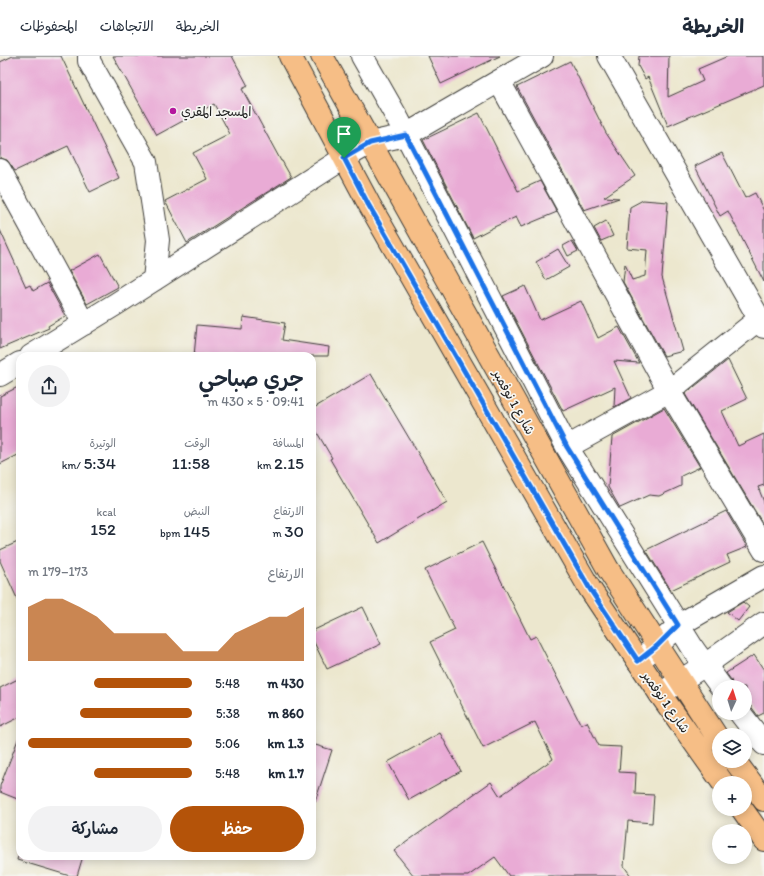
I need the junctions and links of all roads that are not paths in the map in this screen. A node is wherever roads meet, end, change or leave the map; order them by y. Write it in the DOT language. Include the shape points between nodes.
graph roads {
  1 [pos="89,56"];
  2 [pos="290,56"];
  3 [pos="322,56"];
  4 [pos="362,56"];
  5 [pos="609,56"];
  6 [pos="538,57"];
  7 [pos="499,81"];
  8 [pos="406,135"];
  9 [pos="370,143"];
  10 [pos="344,158"];
  11 [pos="0,170"];
  12 [pos="154,280"];
  13 [pos="762,323"];
  14 [pos="84,324"];
  15 [pos="38,352"];
  16 [pos="16,365"];
  17 [pos="0,375"];
  18 [pos="669,392"];
  19 [pos="567,447"];
  20 [pos="764,550"];
  21 [pos="764,576"];
  22 [pos="764,623"];
  23 [pos="678,625"];
  24 [pos="657,646"];
  25 [pos="638,661"];
  26 [pos="705,665"];
  27 [pos="716,680"];
  28 [pos="680,681"];
  29 [pos="660,694"];
  30 [pos="745,720"];
  31 [pos="712,729"];
  32 [pos="764,744"];
  33 [pos="740,768"];
  34 [pos="718,776"];
  35 [pos="764,800"];
  36 [pos="747,816"];
  37 [pos="764,840"];
  1 -- 12 [label="street" via="89,61 146,162 158,240"];
  2 -- 10 [label="main road, شارع 1 نوفمبر"];
  3 -- 9 [label="main road, شارع 1 نوفمبر"];
  4 -- 8 [label="street"];
  5 -- 13 [label="street"];
  6 -- 7 [label="street"];
  7 -- 8 [label="street"];
  7 -- 18 [label="street"];
  8 -- 9 [label="street"];
  8 -- 19 [label="street"];
  9 -- 10 [label="street"];
  9 -- 24 [label="main road, شارع 1 نوفمبر" via="608,569"];
  10 -- 12 [label="street"];
  10 -- 25 [label="main road, شارع 1 نوفمبر" via="590,589"];
  11 -- 14 [label="street"];
  12 -- 14 [label="street"];
  13 -- 18 [label="street"];
  14 -- 15 [label="street"];
  16 -- 17 [label="street"];
  18 -- 19 [label="street"];
  18 -- 20 [label="street"];
  19 -- 23 [label="street"];
  21 -- 23 [label="street"];
  22 -- 26 [label="street"];
  23 -- 24 [label="street"];
  23 -- 26 [label="street"];
  24 -- 25 [label="street"];
  24 -- 28 [label="main road, شارع 1 نوفمبر"];
  25 -- 29 [label="main road, شارع 1 نوفمبر"];
  26 -- 27 [label="street"];
  26 -- 28 [label="street"];
  28 -- 29 [label="street"];
  28 -- 31 [label="main road, شارع 1 نوفمبر"];
  29 -- 34 [label="main road, شارع 1 نوفمبر"];
  30 -- 32 [label="street"];
  33 -- 35 [label="main road"];
  36 -- 37 [label="main road"];
}
